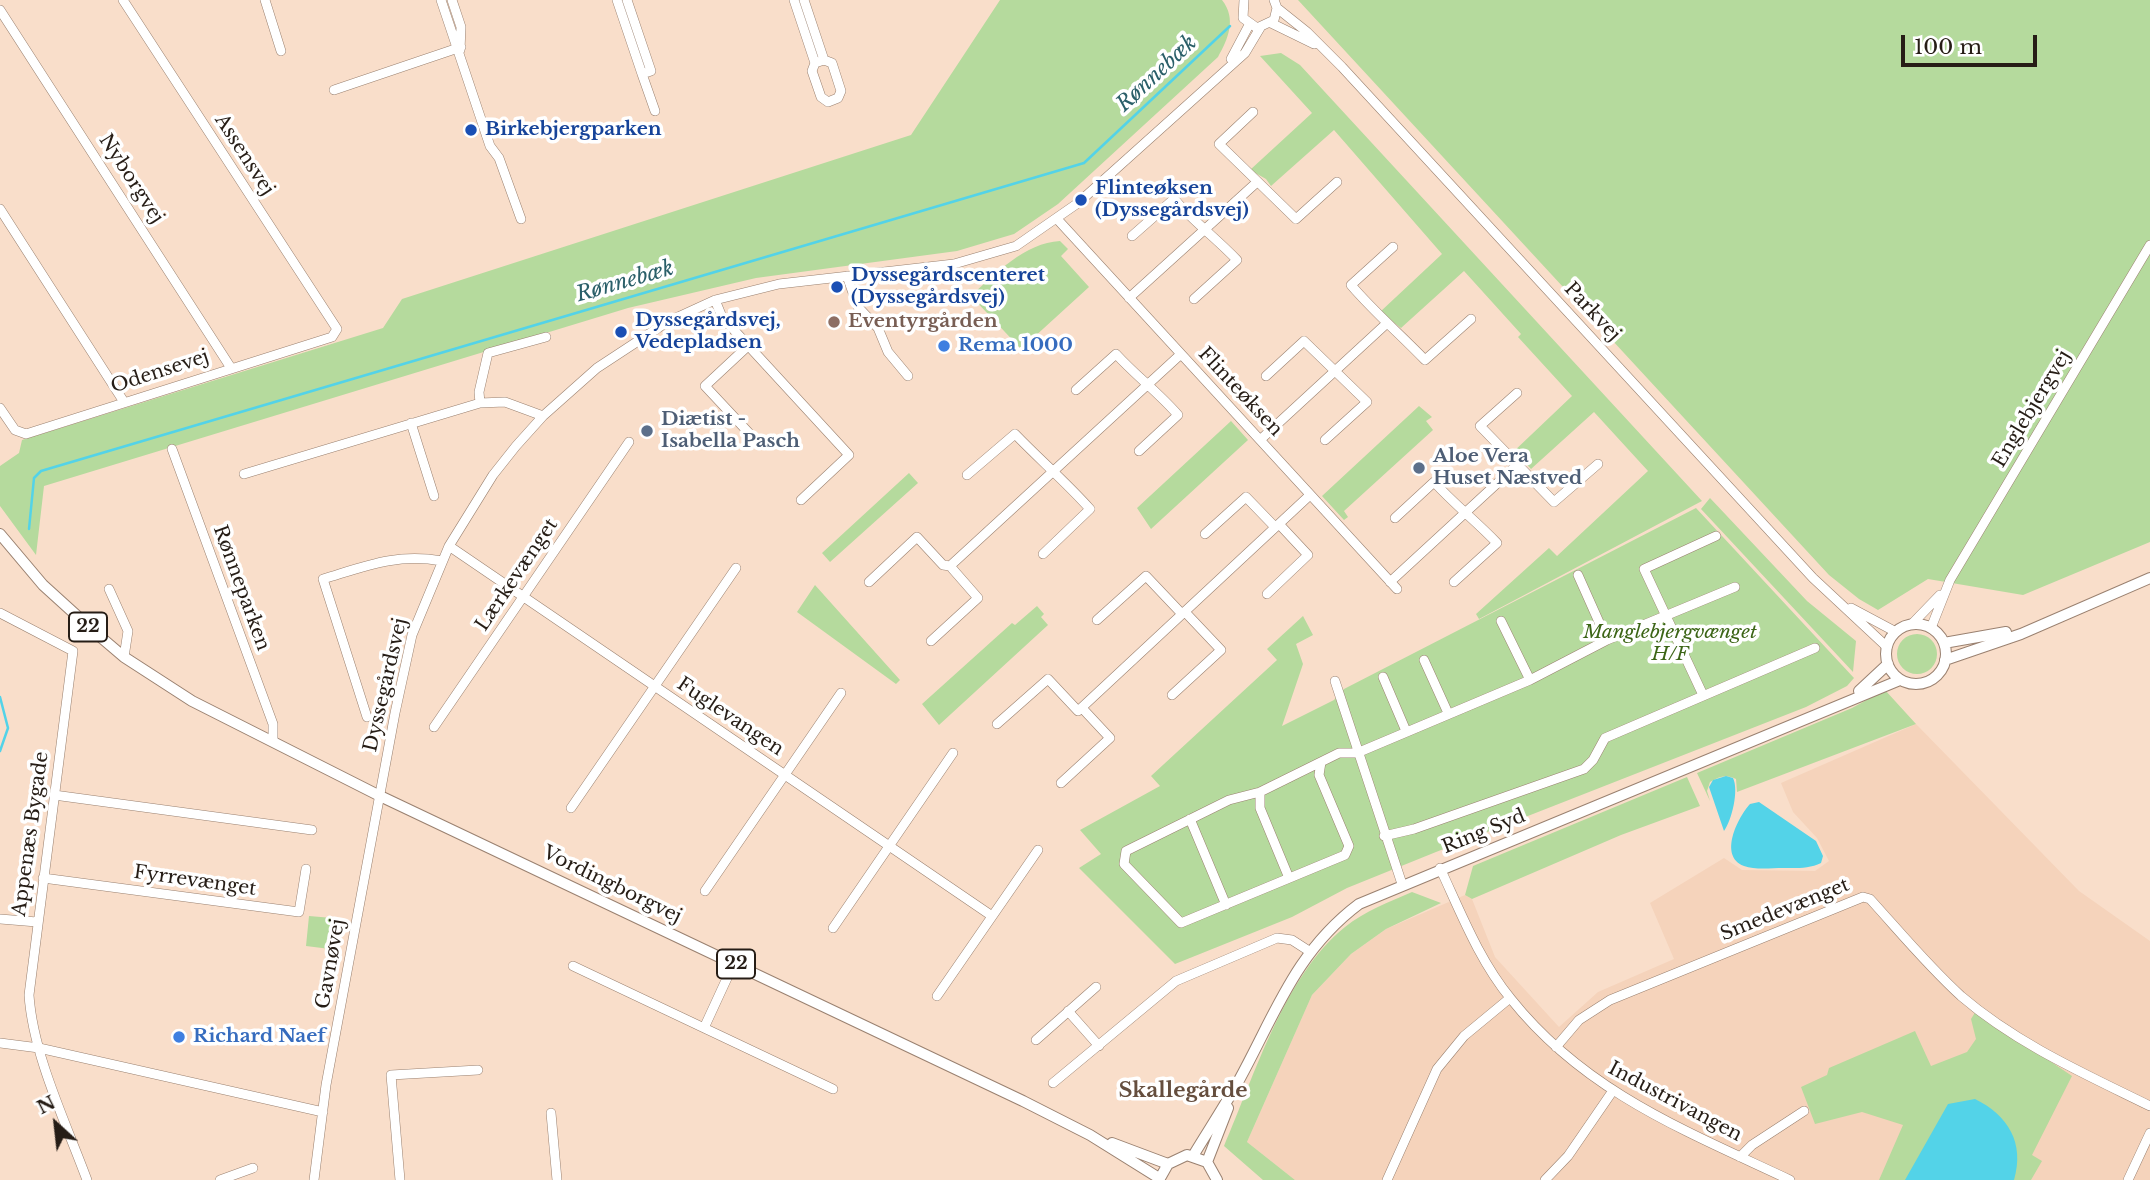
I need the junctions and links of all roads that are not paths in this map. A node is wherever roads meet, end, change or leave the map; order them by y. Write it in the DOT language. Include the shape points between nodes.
graph roads {
  1 [pos="122,0"];
  2 [pos="265,0"];
  3 [pos="441,0"];
  4 [pos="452,0"];
  5 [pos="617,0"];
  6 [pos="627,0"];
  7 [pos="794,0"];
  8 [pos="804,0"];
  9 [pos="1241,2"];
  10 [pos="1275,4"];
  11 [pos="0,10"];
  12 [pos="1271,23"];
  13 [pos="1249,25"];
  14 [pos="1260,28"];
  15 [pos="1318,46"];
  16 [pos="459,50"];
  17 [pos="281,51"];
  18 [pos="1226,66"];
  19 [pos="647,73"];
  20 [pos="334,90"];
  21 [pos="654,111"];
  22 [pos="1254,112"];
  23 [pos="1337,181"];
  24 [pos="1256,183"];
  25 [pos="0,209"];
  26 [pos="521,219"];
  27 [pos="1058,220"];
  28 [pos="1205,229"];
  29 [pos="1132,236"];
  30 [pos="2150,245"];
  31 [pos="1393,247"];
  32 [pos="847,276"];
  33 [pos="1129,298"];
  34 [pos="1194,299"];
  35 [pos="715,300"];
  36 [pos="1471,319"];
  37 [pos="1385,324"];
  38 [pos="337,329"];
  39 [pos="546,337"];
  40 [pos="749,345"];
  41 [pos="1181,354"];
  42 [pos="231,368"];
  43 [pos="1335,370"];
  44 [pos="908,376"];
  45 [pos="1266,376"];
  46 [pos="1147,385"];
  47 [pos="1076,390"];
  48 [pos="1517,393"];
  49 [pos="124,401"];
  50 [pos="480,403"];
  51 [pos="0,408"];
  52 [pos="543,416"];
  53 [pos="411,423"];
  54 [pos="749,433"];
  55 [pos="1260,440"];
  56 [pos="1325,440"];
  57 [pos="629,442"];
  58 [pos="172,449"];
  59 [pos="1139,451"];
  60 [pos="1598,464"];
  61 [pos="1517,465"];
  62 [pos="1053,472"];
  63 [pos="244,474"];
  64 [pos="967,475"];
  65 [pos="1310,495"];
  66 [pos="434,496"];
  67 [pos="801,500"];
  68 [pos="1465,513"];
  69 [pos="1395,518"];
  70 [pos="1277,526"];
  71 [pos="0,534"];
  72 [pos="1205,534"];
  73 [pos="1716,536"];
  74 [pos="449,546"];
  75 [pos="1043,554"];
  76 [pos="442,561"];
  77 [pos="950,566"];
  78 [pos="736,568"];
  79 [pos="1578,575"];
  80 [pos="2150,578"];
  81 [pos="869,582"];
  82 [pos="1454,582"];
  83 [pos="1735,586"];
  84 [pos="109,589"];
  85 [pos="1943,591"];
  86 [pos="1267,594"];
  87 [pos="523,596"];
  88 [pos="1840,602"];
  89 [pos="0,613"];
  90 [pos="1183,613"];
  91 [pos="1666,617"];
  92 [pos="2053,619"];
  93 [pos="1097,620"];
  94 [pos="1501,621"];
  95 [pos="1912,624"];
  96 [pos="1931,628"];
  97 [pos="1896,632"];
  98 [pos="1607,640"];
  99 [pos="931,641"];
  100 [pos="1944,643"];
  101 [pos="1887,647"];
  102 [pos="1815,648"];
  103 [pos="124,657"];
  104 [pos="1424,660"];
  105 [pos="1945,660"];
  106 [pos="1888,664"];
  107 [pos="1384,677"];
  108 [pos="1530,680"];
  109 [pos="1900,680"];
  110 [pos="1335,681"];
  111 [pos="655,686"];
  112 [pos="841,693"];
  113 [pos="1172,695"];
  114 [pos="1703,695"];
  115 [pos="1082,708"];
  116 [pos="1825,712"];
  117 [pos="1448,713"];
  118 [pos="367,717"];
  119 [pos="997,724"];
  120 [pos="434,727"];
  121 [pos="1406,731"];
  122 [pos="273,739"];
  123 [pos="953,753"];
  124 [pos="1357,753"];
  125 [pos="1321,762"];
  126 [pos="786,775"];
  127 [pos="1061,783"];
  128 [pos="1260,792"];
  129 [pos="54,795"];
  130 [pos="380,796"];
  131 [pos="571,808"];
  132 [pos="1190,819"];
  133 [pos="312,830"];
  134 [pos="1384,835"];
  135 [pos="889,846"];
  136 [pos="1038,850"];
  137 [pos="1440,868"];
  138 [pos="306,869"];
  139 [pos="43,878"];
  140 [pos="1289,878"];
  141 [pos="1402,884"];
  142 [pos="705,891"];
  143 [pos="1226,905"];
  144 [pos="992,916"];
  145 [pos="0,919"];
  146 [pos="37,922"];
  147 [pos="833,928"];
  148 [pos="1309,951"];
  149 [pos="734,963"];
  150 [pos="573,966"];
  151 [pos="1096,987"];
  152 [pos="937,996"];
  153 [pos="1510,998"];
  154 [pos="1068,1012"];
  155 [pos="705,1028"];
  156 [pos="1036,1040"];
  157 [pos="0,1043"];
  158 [pos="1098,1046"];
  159 [pos="1556,1047"];
  160 [pos="39,1048"];
  161 [pos="478,1070"];
  162 [pos="1238,1082"];
  163 [pos="1053,1083"];
  164 [pos="833,1090"];
  165 [pos="1612,1092"];
  166 [pos="2150,1106"];
  167 [pos="1804,1111"];
  168 [pos="323,1112"];
  169 [pos="551,1113"];
  170 [pos="2150,1133"];
  171 [pos="1090,1135"];
  172 [pos="1193,1156"];
  173 [pos="1740,1157"];
  174 [pos="1207,1162"];
  175 [pos="1167,1164"];
  176 [pos="253,1168"];
  177 [pos="1775,1177"];
  178 [pos="1159,1179"];
  179 [pos="87,1180"];
  180 [pos="219,1180"];
  181 [pos="314,1180"];
  182 [pos="400,1180"];
  183 [pos="557,1180"];
  184 [pos="1217,1180"];
  185 [pos="1387,1180"];
  186 [pos="1545,1180"];
  187 [pos="1790,1180"];
  188 [pos="2128,1180"];
  1 -- 38 [label="street, Assensvej"];
  2 -- 17 [label="street"];
  3 -- 16 [label="street"];
  4 -- 16 [label="street" via="461,27"];
  5 -- 19 [label="street"];
  6 -- 19 [label="street"];
  7 -- 8 [label="street" via="820,61"];
  9 -- 13 [label="street"];
  10 -- 12 [label="street"];
  10 -- 15 [label="street, Parkvej"];
  11 -- 42 [label="street, Nyborgvej"];
  12 -- 14 [label="street"];
  12 -- 15 [label="street, Parkvej"];
  13 -- 14 [label="street"];
  13 -- 18 [label="street, Dyssegårdsvej"];
  14 -- 18 [label="street, Dyssegårdsvej" via="1245,52"];
  15 -- 88 [label="street, Parkvej"];
  16 -- 20 [label="street"];
  16 -- 26 [label="street" via="490,146 499,158"];
  18 -- 27 [label="street, Dyssegårdsvej"];
  19 -- 21 [label="street"];
  22 -- 24 [label="street" via="1219,144"];
  23 -- 24 [label="street" via="1296,219"];
  24 -- 28 [label="street"];
  25 -- 49 [label="street"];
  27 -- 32 [label="street, Dyssegårdsvej" via="1016,246 987,256"];
  27 -- 33 [label="street, Flinteøksen"];
  28 -- 29 [label="street" via="1174,199"];
  28 -- 33 [label="street"];
  28 -- 34 [label="street" via="1237,260"];
  30 -- 85 [label="street, Englebjergvej"];
  31 -- 37 [label="street" via="1352,285"];
  32 -- 35 [label="street, Dyssegårdsvej" via="779,284"];
  32 -- 44 [label="street" via="858,307 878,328 888,352"];
  33 -- 41 [label="street, Flinteøksen"];
  35 -- 40 [label="street" via="722,317"];
  35 -- 52 [label="street, Dyssegårdsvej" via="667,322 618,353"];
  36 -- 37 [label="street" via="1425,360 1391,324"];
  37 -- 43 [label="street"];
  38 -- 42 [label="street, Odensevej" via="332,337"];
  39 -- 50 [label="street" via="488,353"];
  40 -- 54 [label="street" via="705,386"];
  40 -- 67 [label="street" via="849,455"];
  41 -- 46 [label="street"];
  41 -- 55 [label="street, Flinteøksen"];
  42 -- 49 [label="street, Odensevej"];
  43 -- 45 [label="street" via="1304,341"];
  43 -- 55 [label="street"];
  43 -- 56 [label="street" via="1367,402"];
  46 -- 47 [label="street" via="1116,354"];
  46 -- 59 [label="street" via="1178,415"];
  46 -- 62 [label="street"];
  48 -- 61 [label="street" via="1480,426"];
  49 -- 51 [label="street, Odensevej" via="26,433 15,430"];
  50 -- 52 [label="street" via="505,402"];
  50 -- 53 [label="street"];
  52 -- 74 [label="street, Dyssegårdsvej" via="493,475"];
  53 -- 63 [label="street"];
  53 -- 66 [label="street"];
  55 -- 65 [label="street, Flinteøksen"];
  57 -- 87 [label="street, Lærkevænget"];
  58 -- 122 [label="street, Rønneparken" via="273,724"];
  60 -- 61 [label="street" via="1554,502"];
  61 -- 68 [label="street"];
  62 -- 64 [label="street" via="1015,434"];
  62 -- 75 [label="street" via="1090,509"];
  62 -- 77 [label="street"];
  65 -- 68 [label="street, Flinteøksen" via="1393,585"];
  65 -- 70 [label="street"];
  68 -- 69 [label="street" via="1434,482"];
  68 -- 82 [label="street" via="1497,543"];
  70 -- 72 [label="street" via="1246,497"];
  70 -- 86 [label="street" via="1308,555"];
  70 -- 90 [label="street"];
  71 -- 103 [label="main road, Vordingborgvej / 22" via="43,586"];
  73 -- 91 [label="street" via="1644,569"];
  74 -- 76 [label="street, Dyssegårdsvej"];
  74 -- 87 [label="street, Fuglevangen"];
  76 -- 118 [label="street" via="391,558 323,579"];
  76 -- 130 [label="street, Dyssegårdsvej" via="410,647"];
  77 -- 81 [label="street" via="943,565 917,537"];
  77 -- 99 [label="street" via="978,598"];
  78 -- 111 [label="street"];
  79 -- 98 [label="street"];
  80 -- 92 [label="main road"];
  83 -- 91 [label="street"];
  84 -- 103 [label="street" via="128,631"];
  85 -- 95 [label="street, Englebjergvej"];
  85 -- 96 [label="street, Englebjergvej"];
  87 -- 111 [label="street, Fuglevangen"];
  87 -- 120 [label="street, Lærkevænget"];
  88 -- 97 [label="street, Parkvej"];
  88 -- 101 [label="street, Parkvej"];
  89 -- 129 [label="street, Appenæs Bygade" via="73,651"];
  90 -- 93 [label="street" via="1146,576"];
  90 -- 113 [label="street" via="1221,650"];
  90 -- 115 [label="street"];
  91 -- 98 [label="street"];
  91 -- 114 [label="street"];
  92 -- 100 [label="main road"];
  92 -- 105 [label="main road"];
  94 -- 108 [label="street"];
  95 -- 96 [label="main road"];
  95 -- 97 [label="main road"];
  96 -- 100 [label="main road"];
  97 -- 101 [label="main road"];
  98 -- 108 [label="street"];
  100 -- 105 [label="main road"];
  101 -- 106 [label="main road"];
  102 -- 114 [label="street"];
  103 -- 122 [label="main road, Vordingborgvej / 22" via="192,701"];
  104 -- 117 [label="street"];
  105 -- 109 [label="main road" via="1938,674 1924,683"];
  106 -- 109 [label="main road"];
  106 -- 116 [label="main road, Ring Syd" via="1867,686"];
  107 -- 121 [label="street"];
  108 -- 117 [label="street"];
  109 -- 116 [label="main road, Ring Syd"];
  110 -- 124 [label="street"];
  111 -- 126 [label="street, Fuglevangen"];
  111 -- 131 [label="street"];
  112 -- 126 [label="street"];
  114 -- 134 [label="street" via="1605,738 1584,769 1426,825"];
  115 -- 119 [label="street" via="1078,711 1048,679"];
  115 -- 127 [label="street" via="1110,738"];
  116 -- 137 [label="main road, Ring Syd"];
  117 -- 121 [label="street"];
  121 -- 124 [label="street"];
  122 -- 130 [label="main road, Vordingborgvej / 22"];
  123 -- 135 [label="street"];
  124 -- 125 [label="street" via="1339,753"];
  124 -- 134 [label="street"];
  125 -- 128 [label="street"];
  125 -- 140 [label="street" via="1319,775 1349,852"];
  126 -- 135 [label="street, Fuglevangen"];
  126 -- 142 [label="street"];
  128 -- 132 [label="street" via="1228,800"];
  128 -- 140 [label="street" via="1260,808"];
  129 -- 133 [label="street"];
  129 -- 139 [label="street, Appenæs Bygade"];
  130 -- 149 [label="main road, Vordingborgvej / 22"];
  130 -- 168 [label="street, Gavnøvej"];
  132 -- 143 [label="street"];
  132 -- 143 [label="street" via="1126,851 1125,864 1181,923"];
  134 -- 141 [label="street"];
  135 -- 144 [label="street, Fuglevangen"];
  135 -- 147 [label="street"];
  136 -- 144 [label="street"];
  137 -- 141 [label="main road, Ring Syd"];
  137 -- 153 [label="street, Industrivangen" via="1477,947"];
  138 -- 139 [label="street, Fyrrevænget" via="299,912"];
  139 -- 146 [label="street, Appenæs Bygade"];
  140 -- 143 [label="street"];
  141 -- 148 [label="main road, Ring Syd" via="1359,904"];
  144 -- 152 [label="street"];
  145 -- 146 [label="street"];
  146 -- 160 [label="street, Appenæs Bygade" via="29,995"];
  148 -- 158 [label="street" via="1292,940 1277,938 1176,981"];
  148 -- 162 [label="main road, Ring Syd"];
  149 -- 155 [label="street"];
  149 -- 171 [label="main road, Vordingborgvej / 22"];
  150 -- 155 [label="street"];
  151 -- 154 [label="street"];
  153 -- 159 [label="street, Industrivangen"];
  153 -- 185 [label="street" via="1464,1036 1437,1069"];
  154 -- 156 [label="street"];
  154 -- 158 [label="street"];
  155 -- 164 [label="street"];
  157 -- 160 [label="street"];
  158 -- 163 [label="street"];
  159 -- 165 [label="street, Industrivangen"];
  159 -- 166 [label="street, Smedevænget" via="1579,1020 1610,1000 1863,897 1870,899 1957,992 2000,1025 2040,1051"];
  160 -- 168 [label="street"];
  160 -- 179 [label="street, Appenæs Bygade"];
  161 -- 182 [label="street" via="391,1075"];
  162 -- 172 [label="main road, Ring Syd"];
  162 -- 174 [label="main road, Ring Syd"];
  165 -- 173 [label="street, Industrivangen"];
  165 -- 186 [label="street" via="1568,1156"];
  167 -- 173 [label="street"];
  168 -- 181 [label="street, Gavnøvej"];
  169 -- 183 [label="street"];
  170 -- 188 [label="street"];
  171 -- 175 [label="main road, Vordingborgvej / 22"];
  171 -- 178 [label="main road, Vordingborgvej / 22"];
  172 -- 174 [label="main road"];
  172 -- 175 [label="main road"];
  173 -- 177 [label="street, Industrivangen"];
  174 -- 184 [label="main road"];
  175 -- 178 [label="main road, 22"];
  176 -- 180 [label="street"];
  177 -- 187 [label="street, Industrivangen"];
}
